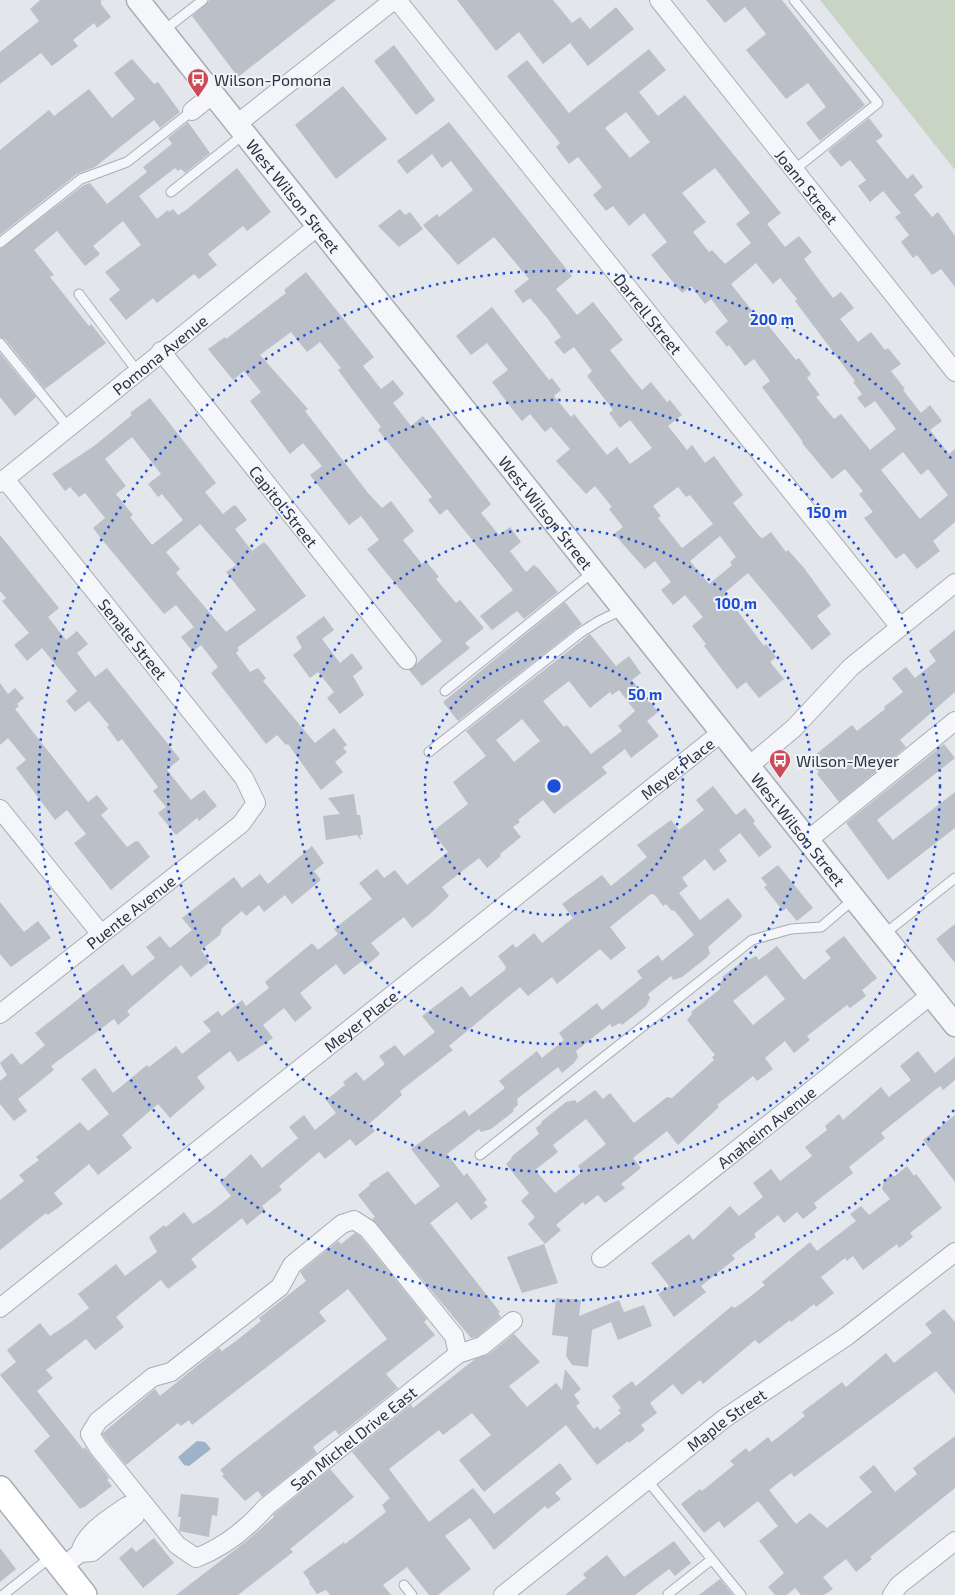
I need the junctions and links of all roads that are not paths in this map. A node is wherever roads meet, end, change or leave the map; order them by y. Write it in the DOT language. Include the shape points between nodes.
graph roads {
  1 [pos="138,0"];
  2 [pos="203,0"];
  3 [pos="395,0"];
  4 [pos="658,0"];
  5 [pos="794,0"];
  6 [pos="162,31"];
  7 [pos="213,94"];
  8 [pos="192,110"];
  9 [pos="240,128"];
  10 [pos="794,170"];
  11 [pos="171,192"];
  12 [pos="318,226"];
  13 [pos="0,244"];
  14 [pos="79,294"];
  15 [pos="0,343"];
  16 [pos="161,351"];
  17 [pos="137,370"];
  18 [pos="955,372"];
  19 [pos="68,427"];
  20 [pos="3,481"];
  21 [pos="594,572"];
  22 [pos="955,583"];
  23 [pos="624,609"];
  24 [pos="900,627"];
  25 [pos="407,660"];
  26 [pos="445,691"];
  27 [pos="955,721"];
  28 [pos="722,732"];
  29 [pos="430,752"];
  30 [pos="749,766"];
  31 [pos="256,803"];
  32 [pos="0,809"];
  33 [pos="808,840"];
  34 [pos="955,878"];
  35 [pos="854,898"];
  36 [pos="101,934"];
  37 [pos="883,935"];
  38 [pos="931,995"];
  39 [pos="0,1014"];
  40 [pos="955,1025"];
  41 [pos="480,1155"];
  42 [pos="955,1252"];
  43 [pos="601,1258"];
  44 [pos="0,1308"];
  45 [pos="513,1322"];
  46 [pos="458,1354"];
  47 [pos="647,1480"];
  48 [pos="0,1489"];
  49 [pos="139,1505"];
  50 [pos="955,1541"];
  51 [pos="65,1558"];
  52 [pos="711,1560"];
  53 [pos="404,1585"];
  54 [pos="668,1594"];
  55 [pos="3,1595"];
  56 [pos="84,1595"];
  57 [pos="412,1595"];
  58 [pos="503,1595"];
  59 [pos="742,1595"];
  60 [pos="892,1595"];
  1 -- 6 [label="street, West Wilson Street"];
  2 -- 6 [label="lane"];
  3 -- 9 [label="street"];
  3 -- 24 [label="street, Darrell Street"];
  4 -- 10 [label="street, Joann Street"];
  5 -- 10 [label="lane" via="878,103"];
  6 -- 7 [label="street, West Wilson Street"];
  7 -- 8 [label="street"];
  7 -- 9 [label="street, West Wilson Street"];
  8 -- 13 [label="lane" via="127,162 81,179"];
  9 -- 11 [label="lane"];
  9 -- 12 [label="street, West Wilson Street"];
  10 -- 18 [label="street, Joann Street"];
  12 -- 16 [label="street, Pomona Avenue"];
  12 -- 21 [label="street, West Wilson Street"];
  14 -- 17 [label="lane"];
  15 -- 19 [label="lane"];
  16 -- 17 [label="street, Pomona Avenue"];
  16 -- 25 [label="street, Capitol Street"];
  17 -- 19 [label="street, Pomona Avenue"];
  19 -- 20 [label="street, Pomona Avenue"];
  20 -- 31 [label="street, Senate Street" via="244,778"];
  21 -- 23 [label="street, West Wilson Street"];
  21 -- 26 [label="lane"];
  22 -- 24 [label="street"];
  23 -- 28 [label="street, West Wilson Street"];
  23 -- 29 [label="lane" via="580,633"];
  24 -- 30 [label="street" via="851,667 794,728"];
  27 -- 33 [label="street"];
  28 -- 30 [label="street, West Wilson Street"];
  28 -- 44 [label="street, Meyer Place"];
  30 -- 33 [label="street, West Wilson Street"];
  31 -- 36 [label="street, Puente Avenue" via="241,824"];
  32 -- 36 [label="street"];
  33 -- 35 [label="street, West Wilson Street"];
  34 -- 37 [label="lane"];
  35 -- 37 [label="street, West Wilson Street"];
  35 -- 41 [label="lane" via="820,927 791,929 752,940"];
  36 -- 39 [label="street, Puente Avenue"];
  37 -- 38 [label="street, West Wilson Street"];
  38 -- 40 [label="street, West Wilson Street"];
  38 -- 43 [label="street, Anaheim Avenue"];
  42 -- 47 [label="street, Maple Street" via="846,1336 725,1418"];
  45 -- 46 [label="street, San Michel Drive East" via="482,1346"];
  46 -- 49 [label="street, San Michel Drive East" via="266,1507 220,1548 196,1558 177,1545"];
  46 -- 49 [label="street" via="454,1336 368,1229 354,1220 342,1224 292,1265 280,1287 171,1372 153,1377 98,1421 90,1434"];
  47 -- 52 [label="lane"];
  47 -- 58 [label="street, Maple Street"];
  48 -- 51 [label="main road"];
  49 -- 51 [label="street" via="135,1516 92,1552"];
  50 -- 60 [label="street" via="899,1585"];
  51 -- 55 [label="lane"];
  51 -- 56 [label="main road"];
  52 -- 54 [label="lane"];
  52 -- 59 [label="lane"];
  53 -- 57 [label="lane"];
}
